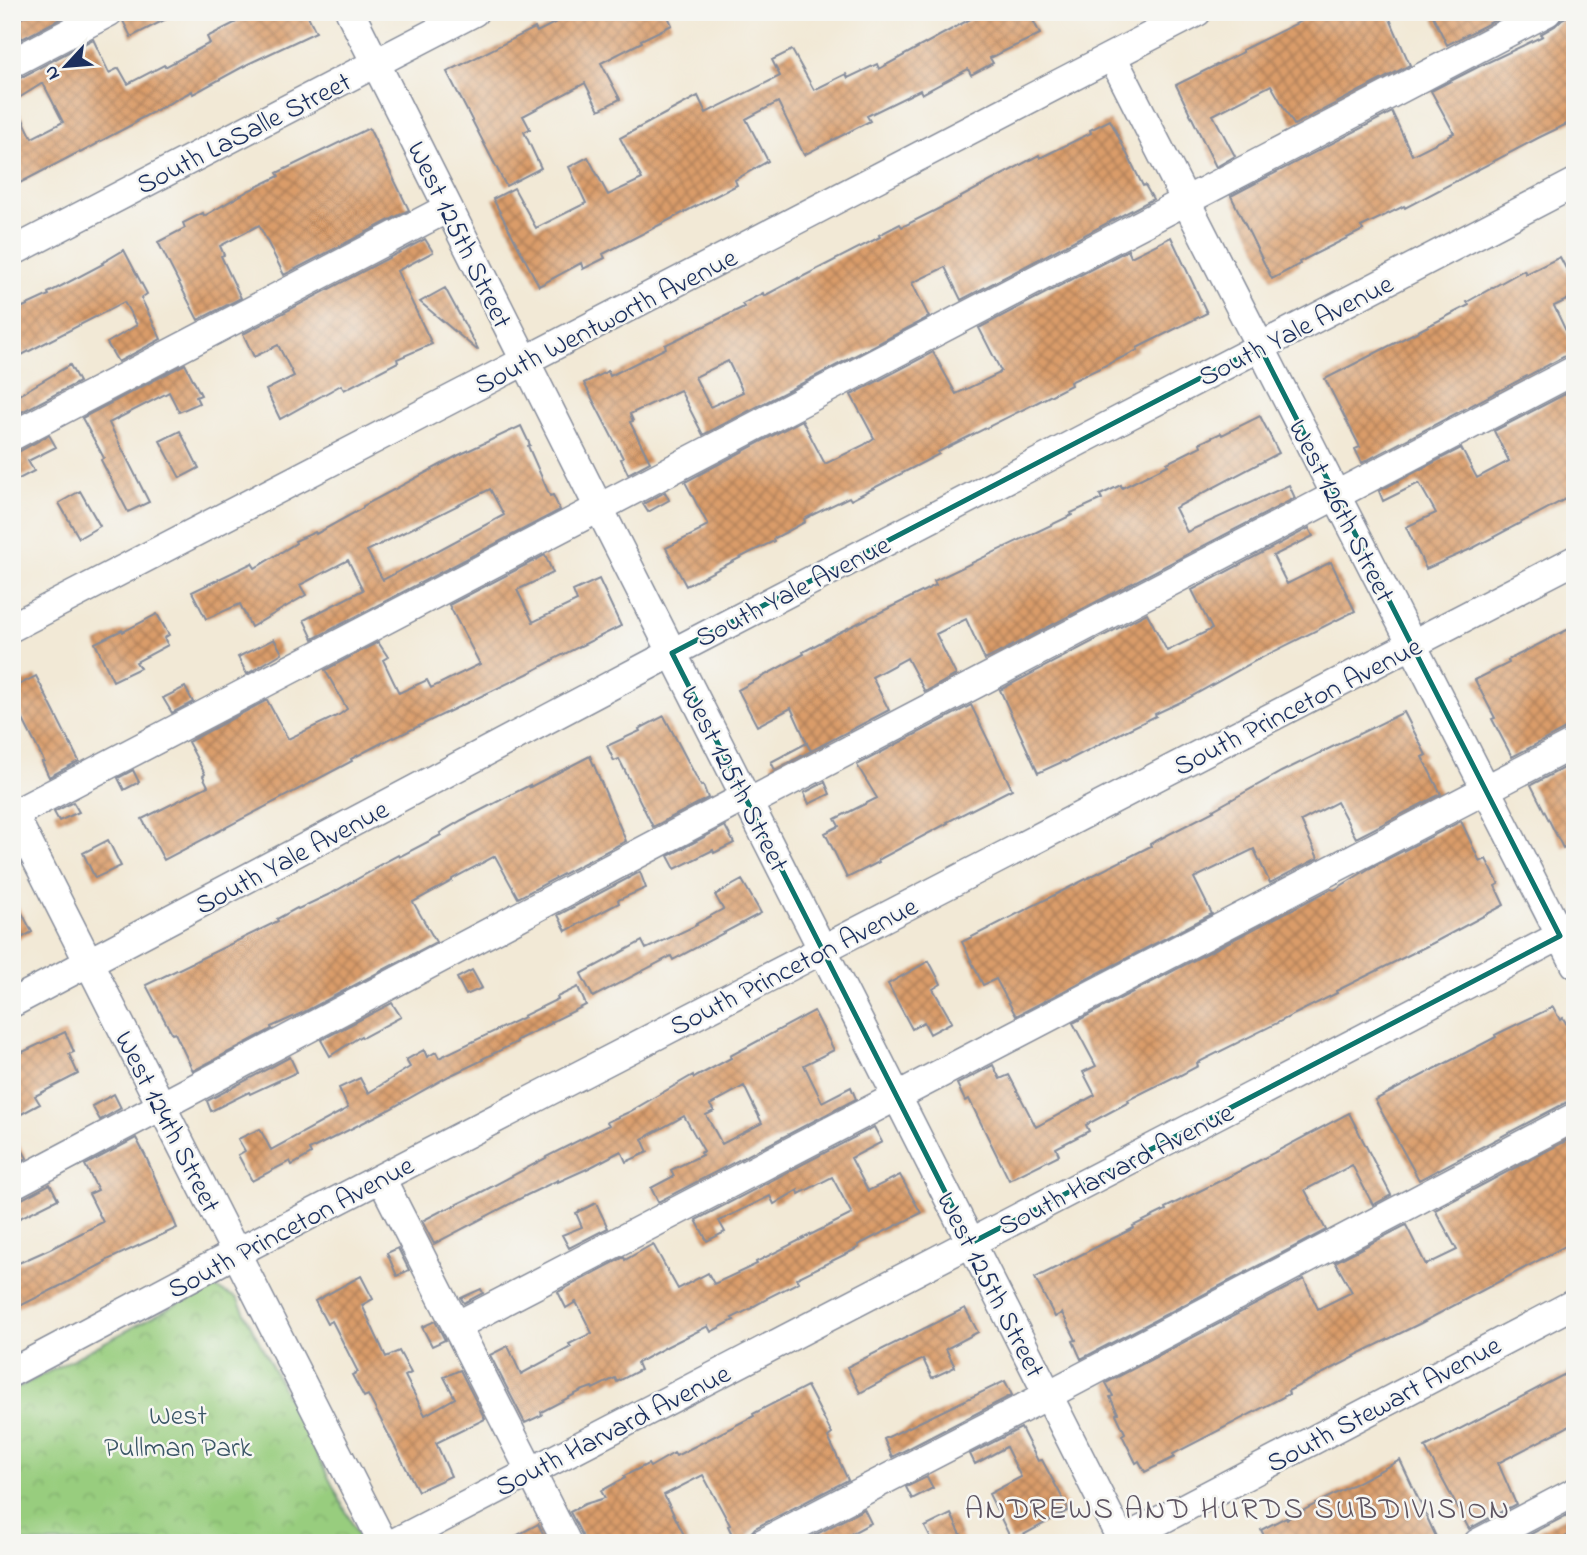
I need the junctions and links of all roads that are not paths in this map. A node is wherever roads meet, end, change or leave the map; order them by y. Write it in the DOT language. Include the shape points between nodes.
graph roads {
  1 [pos="109,12"];
  2 [pos="350,12"];
  3 [pos="474,12"];
  4 [pos="1197,12"];
  5 [pos="1548,12"];
  6 [pos="1112,56"];
  7 [pos="12,62"];
  8 [pos="376,63"];
  9 [pos="1575,183"];
  10 [pos="1186,201"];
  11 [pos="448,208"];
  12 [pos="12,252"];
  13 [pos="1260,347"];
  14 [pos="525,361"];
  15 [pos="1575,370"];
  16 [pos="12,436"];
  17 [pos="1336,495"];
  18 [pos="598,508"];
  19 [pos="1575,560"];
  20 [pos="12,627"];
  21 [pos="1413,645"];
  22 [pos="672,653"];
  23 [pos="1575,743"];
  24 [pos="1486,790"];
  25 [pos="747,800"];
  26 [pos="13,814"];
  27 [pos="1568,932"];
  28 [pos="823,950"];
  29 [pos="89,963"];
  30 [pos="1575,964"];
  31 [pos="12,1003"];
  32 [pos="897,1096"];
  33 [pos="162,1106"];
  34 [pos="1575,1117"];
  35 [pos="381,1178"];
  36 [pos="12,1185"];
  37 [pos="971,1242"];
  38 [pos="236,1253"];
  39 [pos="1575,1303"];
  40 [pos="456,1326"];
  41 [pos="12,1373"];
  42 [pos="1048,1395"];
  43 [pos="530,1472"];
  44 [pos="1575,1492"];
  45 [pos="1121,1542"];
  46 [pos="383,1543"];
  47 [pos="394,1543"];
  48 [pos="567,1543"];
  49 [pos="763,1543"];
  50 [pos="1478,1543"];
  1 -- 7 [label="street"];
  2 -- 8 [label="street, West 125th Street"];
  3 -- 8 [label="street, South LaSalle Street"];
  4 -- 6 [label="street, South Wentworth Avenue"];
  5 -- 10 [label="street"];
  6 -- 10 [label="street, West 126th Street"];
  6 -- 14 [label="street, South Wentworth Avenue"];
  8 -- 11 [label="street, West 125th Street"];
  8 -- 12 [label="street, South LaSalle Street"];
  9 -- 13 [label="street, South Yale Avenue"];
  10 -- 13 [label="street, West 126th Street"];
  10 -- 18 [label="street"];
  11 -- 14 [label="street, West 125th Street"];
  11 -- 16 [label="street"];
  13 -- 17 [label="street, West 126th Street"];
  13 -- 22 [label="street, South Yale Avenue"];
  14 -- 18 [label="street, West 125th Street"];
  14 -- 20 [label="street, South Wentworth Avenue"];
  15 -- 17 [label="street"];
  17 -- 21 [label="street, West 126th Street"];
  17 -- 25 [label="street"];
  18 -- 22 [label="street, West 125th Street"];
  18 -- 26 [label="street"];
  19 -- 21 [label="street, South Princeton Avenue"];
  21 -- 24 [label="street, West 126th Street"];
  21 -- 28 [label="street, South Princeton Avenue"];
  22 -- 25 [label="street, West 125th Street"];
  22 -- 29 [label="street, South Yale Avenue"];
  23 -- 24 [label="street"];
  24 -- 27 [label="street, West 126th Street"];
  24 -- 32 [label="street"];
  25 -- 28 [label="street, West 125th Street"];
  25 -- 33 [label="street"];
  26 -- 29 [label="street, West 124th Street"];
  27 -- 30 [label="street, West 126th Street"];
  27 -- 37 [label="street, South Harvard Avenue"];
  28 -- 32 [label="street, West 125th Street"];
  28 -- 35 [label="street, South Princeton Avenue"];
  29 -- 31 [label="street, South Yale Avenue"];
  29 -- 33 [label="street, West 124th Street"];
  32 -- 37 [label="street, West 125th Street"];
  32 -- 40 [label="street"];
  33 -- 36 [label="street"];
  33 -- 38 [label="street, West 124th Street"];
  34 -- 42 [label="street"];
  35 -- 38 [label="street, South Princeton Avenue"];
  35 -- 40 [label="street"];
  37 -- 42 [label="street, West 125th Street"];
  37 -- 43 [label="street, South Harvard Avenue"];
  38 -- 41 [label="street, South Princeton Avenue"];
  38 -- 46 [label="street, West 124th Street"];
  39 -- 45 [label="street, South Stewart Avenue"];
  40 -- 43 [label="street"];
  42 -- 45 [label="street, West 125th Street"];
  42 -- 49 [label="street"];
  43 -- 47 [label="street, South Harvard Avenue"];
  43 -- 48 [label="street"];
  44 -- 50 [label="street"];
}
